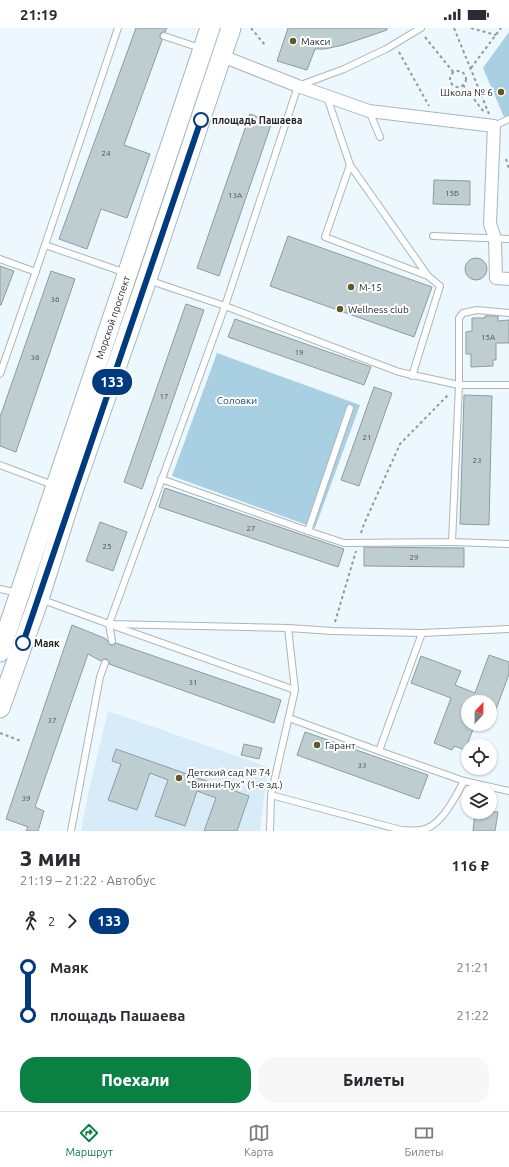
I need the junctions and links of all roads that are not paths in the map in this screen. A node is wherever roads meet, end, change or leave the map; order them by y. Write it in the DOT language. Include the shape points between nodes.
graph roads {
  1 [pos="118,28"];
  2 [pos="210,28"];
  3 [pos="231,28"];
  4 [pos="420,29"];
  5 [pos="164,36"];
  6 [pos="203,49"];
  7 [pos="222,56"];
  8 [pos="298,86"];
  9 [pos="326,96"];
  10 [pos="369,110"];
  11 [pos="509,119"];
  12 [pos="494,126"];
  13 [pos="380,137"];
  14 [pos="350,165"];
  15 [pos="433,236"];
  16 [pos="496,238"];
  17 [pos="509,239"];
  18 [pos="45,245"];
  19 [pos="0,259"];
  20 [pos="36,272"];
  21 [pos="127,273"];
  22 [pos="428,276"];
  23 [pos="509,279"];
  24 [pos="147,280"];
  25 [pos="225,306"];
  26 [pos="509,314"];
  27 [pos="0,374"];
  28 [pos="412,376"];
  29 [pos="459,385"];
  30 [pos="509,385"];
  31 [pos="350,408"];
  32 [pos="0,465"];
  33 [pos="161,479"];
  34 [pos="65,489"];
  35 [pos="308,531"];
  36 [pos="452,542"];
  37 [pos="509,544"];
  38 [pos="0,589"];
  39 [pos="20,594"];
  40 [pos="39,599"];
  41 [pos="109,624"];
  42 [pos="288,628"];
  43 [pos="509,629"];
  44 [pos="422,633"];
  45 [pos="112,642"];
  46 [pos="0,652"];
  47 [pos="105,663"];
  48 [pos="295,690"];
  49 [pos="0,708"];
  50 [pos="289,718"];
  51 [pos="379,750"];
  52 [pos="464,780"];
  53 [pos="509,792"];
  54 [pos="271,795"];
  55 [pos="71,831"];
  56 [pos="270,831"];
  1 -- 18 [label="lane"];
  2 -- 6 [label="main road, Морской проспект"];
  3 -- 7 [label="main road, Морской проспект"];
  4 -- 8 [label="lane" via="344,68"];
  5 -- 6 [label="lane"];
  6 -- 7 [label="main road"];
  6 -- 21 [label="main road, Морской проспект"];
  7 -- 8 [label="street"];
  7 -- 24 [label="main road, Морской проспект"];
  8 -- 9 [label="street"];
  8 -- 25 [label="lane"];
  9 -- 10 [label="street"];
  9 -- 14 [label="lane"];
  10 -- 12 [label="street"];
  10 -- 13 [label="lane"];
  11 -- 12 [label="lane"];
  12 -- 16 [label="street" via="490,224"];
  14 -- 22 [label="lane"];
  14 -- 22 [label="lane" via="325,237"];
  15 -- 16 [label="lane"];
  16 -- 17 [label="lane"];
  16 -- 23 [label="street" via="496,278"];
  18 -- 20 [label="lane"];
  18 -- 21 [label="lane"];
  19 -- 20 [label="lane"];
  20 -- 27 [label="lane"];
  21 -- 34 [label="main road, Морской проспект"];
  22 -- 28 [label="lane" via="440,286"];
  24 -- 25 [label="lane"];
  24 -- 34 [label="main road, Морской проспект"];
  25 -- 28 [label="lane"];
  25 -- 33 [label="lane"];
  26 -- 29 [label="lane" via="477,310 463,313 459,318"];
  28 -- 29 [label="lane"];
  29 -- 30 [label="lane"];
  29 -- 36 [label="lane"];
  31 -- 35 [label="lane"];
  32 -- 34 [label="lane"];
  33 -- 35 [label="lane"];
  33 -- 41 [label="lane"];
  34 -- 39 [label="main road, Морской проспект"];
  34 -- 40 [label="main road, Морской проспект"];
  35 -- 36 [label="lane" via="344,543"];
  36 -- 37 [label="lane"];
  38 -- 39 [label="lane"];
  39 -- 40 [label="main road"];
  39 -- 46 [label="main road, Морской проспект"];
  40 -- 41 [label="lane"];
  40 -- 49 [label="main road, Морской проспект"];
  41 -- 42 [label="lane"];
  41 -- 45 [label="lane"];
  41 -- 48 [label="lane"];
  42 -- 44 [label="lane"];
  42 -- 48 [label="lane"];
  43 -- 44 [label="lane"];
  44 -- 51 [label="lane"];
  47 -- 55 [label="lane" via="100,677"];
  48 -- 50 [label="lane"];
  50 -- 51 [label="lane"];
  50 -- 54 [label="lane"];
  51 -- 52 [label="lane"];
  52 -- 53 [label="lane"];
  52 -- 54 [label="lane" via="445,813 435,823 421,830 401,830"];
  54 -- 56 [label="lane"];
}
